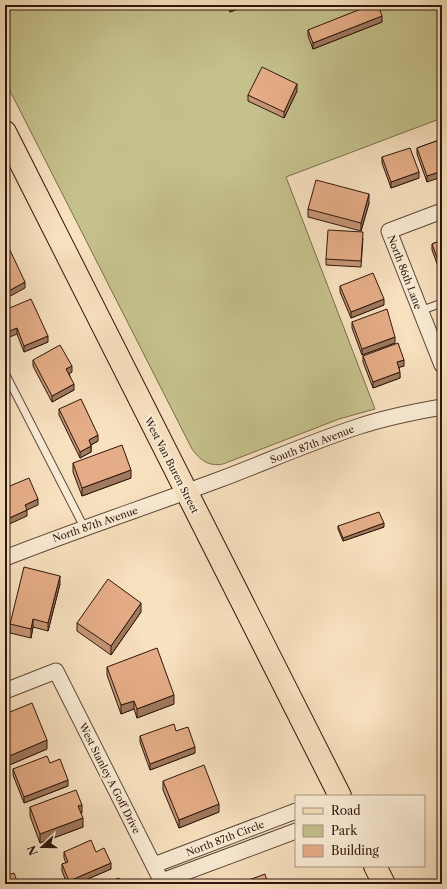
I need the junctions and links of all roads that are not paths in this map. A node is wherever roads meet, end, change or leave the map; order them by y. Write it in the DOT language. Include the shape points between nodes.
graph roads {
  1 [pos="5,132"];
  2 [pos="442,211"];
  3 [pos="442,303"];
  4 [pos="420,311"];
  5 [pos="442,365"];
  6 [pos="5,373"];
  7 [pos="442,407"];
  8 [pos="186,492"];
  9 [pos="84,527"];
  10 [pos="5,558"];
  11 [pos="5,691"];
  12 [pos="336,795"];
  13 [pos="295,811"];
  14 [pos="295,831"];
  15 [pos="154,865"];
  16 [pos="376,867"];
  17 [pos="163,883"];
  18 [pos="384,884"];
  1 -- 8 [label="main road, West Van Buren Street"];
  2 -- 4 [label="street, North 86th Lane" via="389,231"];
  3 -- 4 [label="lane"];
  4 -- 5 [label="street, North 86th Lane"];
  6 -- 9 [label="lane"];
  7 -- 8 [label="street, South 87th Avenue" via="357,427"];
  8 -- 9 [label="street, North 87th Avenue"];
  8 -- 12 [label="main road, West Van Buren Street"];
  9 -- 10 [label="street, North 87th Avenue"];
  11 -- 15 [label="street, West Stanley A Goff Drive" via="56,671"];
  13 -- 15 [label="street, North 87th Circle"];
  14 -- 17 [label="street, North 87th Circle"];
  15 -- 17 [label="street, West Stanley A Goff Drive"];
  16 -- 18 [label="main road"];
}
